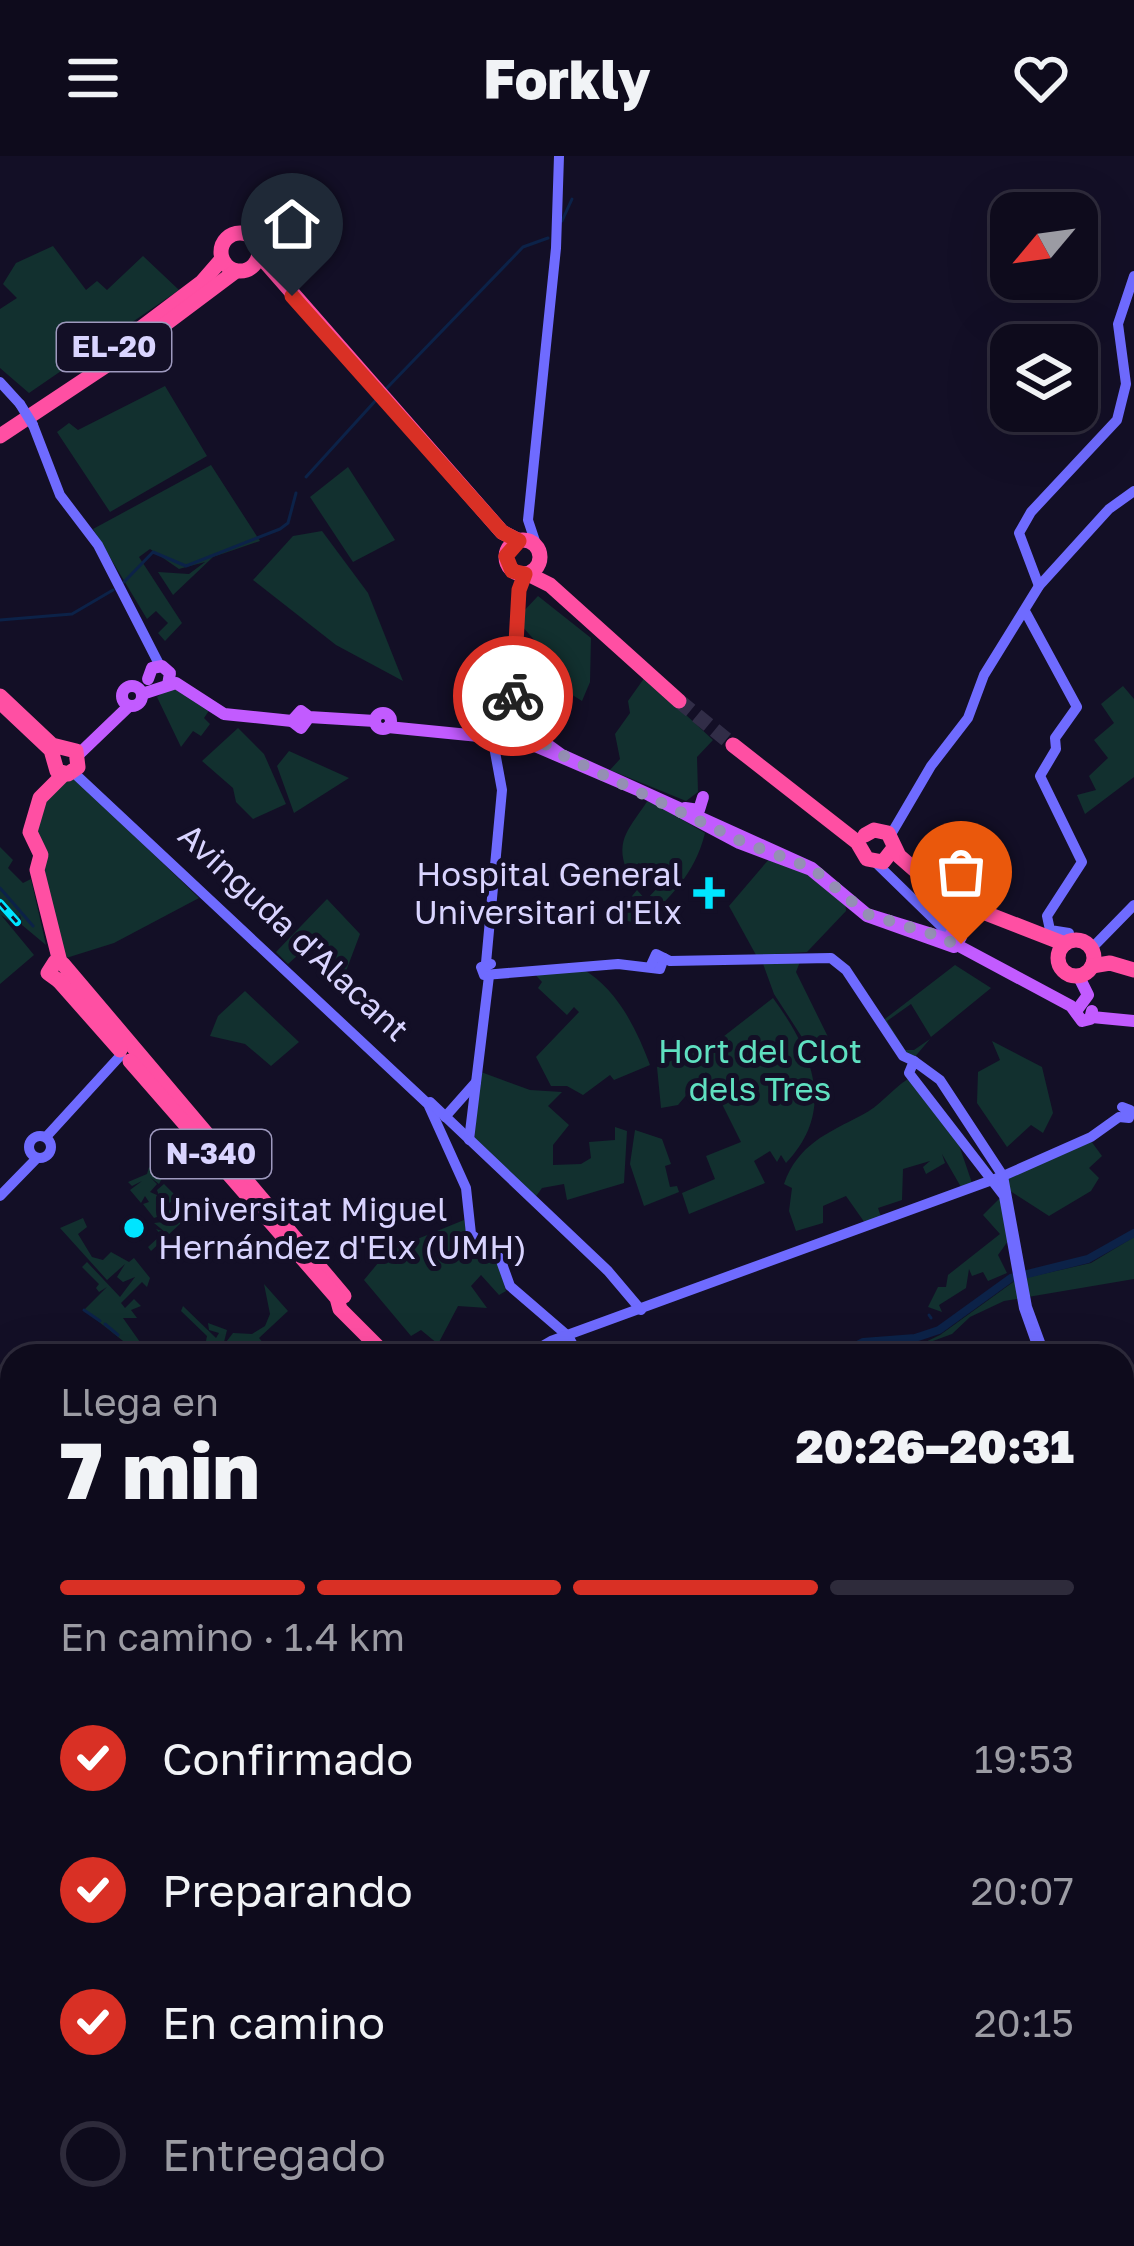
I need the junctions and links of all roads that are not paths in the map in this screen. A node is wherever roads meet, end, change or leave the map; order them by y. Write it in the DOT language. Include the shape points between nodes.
graph roads {
  1 [pos="559,156"];
  2 [pos="222,259"];
  3 [pos="257,260"];
  4 [pos="236,271"];
  5 [pos="1134,276"];
  6 [pos="0,382"];
  7 [pos="0,433"];
  8 [pos="1134,491"];
  9 [pos="524,558"];
  10 [pos="1040,578"];
  11 [pos="1026,613"];
  12 [pos="154,680"];
  13 [pos="0,699"];
  14 [pos="680,699"];
  15 [pos="511,720"];
  16 [pos="490,734"];
  17 [pos="511,742"];
  18 [pos="734,744"];
  19 [pos="562,756"];
  20 [pos="67,761"];
  21 [pos="703,797"];
  22 [pos="703,824"];
  23 [pos="863,841"];
  24 [pos="886,854"];
  25 [pos="495,875"];
  26 [pos="847,899"];
  27 [pos="1134,905"];
  28 [pos="954,939"];
  29 [pos="1079,952"];
  30 [pos="1134,967"];
  31 [pos="488,971"];
  32 [pos="1085,1009"];
  33 [pos="1134,1019"];
  34 [pos="127,1053"];
  35 [pos="475,1084"];
  36 [pos="1128,1110"];
  37 [pos="445,1117"];
  38 [pos="469,1140"];
  39 [pos="33,1154"];
  40 [pos="1000,1181"];
  41 [pos="0,1186"];
  42 [pos="0,1196"];
  43 [pos="296,1250"];
  44 [pos="641,1310"];
  45 [pos="568,1336"];
  46 [pos="381,1344"];
  47 [pos="546,1344"];
  48 [pos="572,1344"];
  49 [pos="1039,1344"];
  1 -- 9 [label="main road"];
  2 -- 3 [label="highway, EL-20" via="222,244 238,232 255,239"];
  2 -- 4 [label="highway"];
  2 -- 7 [label="highway, EL-20"];
  3 -- 4 [label="highway, EL-20"];
  3 -- 9 [label="highway"];
  4 -- 7 [label="highway, EL-20"];
  5 -- 10 [label="main road" via="1118,324 1123,407 1100,444 1023,523 1022,547"];
  6 -- 12 [label="main road, bridge" via="33,425 60,495 91,535 140,629"];
  8 -- 10 [label="main road"];
  9 -- 14 [label="highway"];
  9 -- 15 [label="main road"];
  10 -- 11 [label="main road"];
  11 -- 24 [label="main road"];
  11 -- 29 [label="main road" via="1077,707 1054,737 1040,776 1082,862 1047,916 1050,930"];
  12 -- 16 [label="main road" via="180,684 224,714 292,719 298,728 308,720"];
  12 -- 20 [label="main road" via="125,689 126,703"];
  13 -- 20 [label="highway, Avinguda d'Alacant"];
  15 -- 16 [label="main road"];
  15 -- 17 [label="main road"];
  15 -- 19 [label="main road"];
  16 -- 17 [label="main road"];
  16 -- 25 [label="main road" via="502,790"];
  17 -- 19 [label="main road"];
  17 -- 25 [label="main road"];
  18 -- 23 [label="highway"];
  19 -- 22 [label="main road"];
  20 -- 34 [label="highway, N-340" via="29,815 32,856 64,975"];
  20 -- 37 [label="main road, Avinguda d'Alacant"];
  20 -- 45 [label="main road, Avinguda d'Alacant" via="430,1108 466,1188 471,1234 500,1258 510,1286"];
  21 -- 22 [label="main road" via="696,812"];
  22 -- 26 [label="main road" via="812,870"];
  22 -- 26 [label="main road" via="812,868"];
  23 -- 24 [label="highway"];
  23 -- 24 [label="highway" via="878,830"];
  24 -- 28 [label="main road"];
  24 -- 29 [label="highway" via="944,903"];
  25 -- 31 [label="main road"];
  26 -- 28 [label="main road" via="876,920"];
  27 -- 29 [label="main road"];
  28 -- 32 [label="main road"];
  29 -- 30 [label="highway"];
  29 -- 32 [label="main road"];
  31 -- 35 [label="main road"];
  31 -- 40 [label="main road" via="809,956 842,965 961,1142"];
  32 -- 33 [label="main road"];
  34 -- 39 [label="main road" via="47,1138 50,1152"];
  34 -- 43 [label="highway, N-340" via="221,1172"];
  34 -- 43 [label="highway, N-340" via="188,1099"];
  35 -- 37 [label="main road"];
  35 -- 38 [label="main road"];
  36 -- 40 [label="main road"];
  37 -- 38 [label="main road, Avinguda d'Alacant"];
  38 -- 44 [label="main road, Avinguda d'Alacant"];
  39 -- 41 [label="main road"];
  39 -- 42 [label="main road"];
  40 -- 44 [label="main road"];
  40 -- 49 [label="main road"];
  43 -- 46 [label="highway, N-340"];
  44 -- 45 [label="main road"];
  45 -- 47 [label="main road"];
  45 -- 48 [label="main road"];
}
